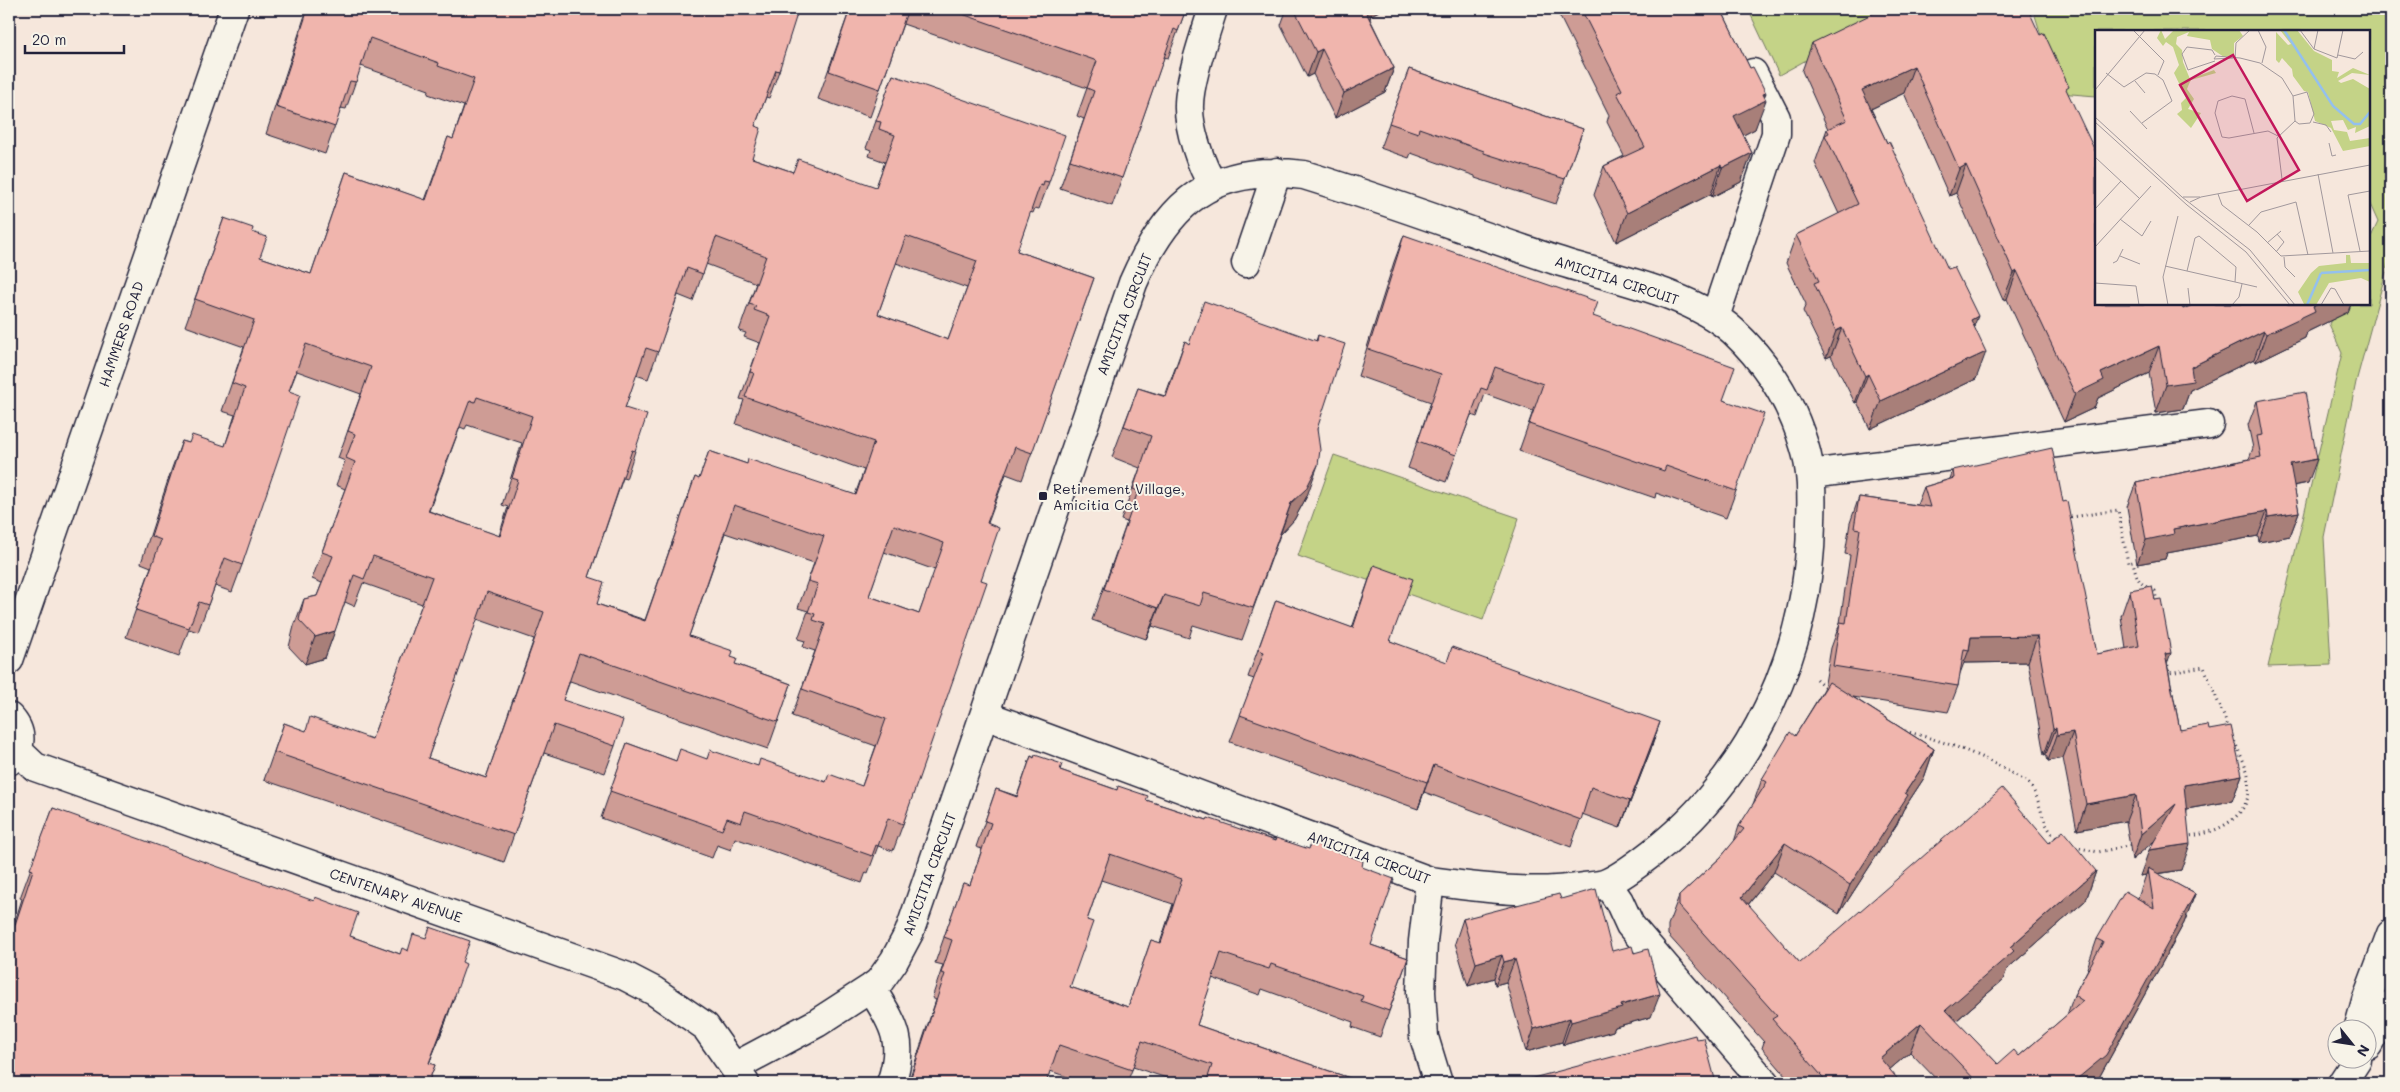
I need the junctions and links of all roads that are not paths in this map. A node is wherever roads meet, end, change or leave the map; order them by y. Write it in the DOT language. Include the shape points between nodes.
graph roads {
  1 [pos="234,9"];
  2 [pos="1212,9"];
  3 [pos="1754,73"];
  4 [pos="1276,172"];
  5 [pos="1213,185"];
  6 [pos="1246,263"];
  7 [pos="1715,317"];
  8 [pos="2209,424"];
  9 [pos="1810,474"];
  10 [pos="9,660"];
  11 [pos="985,715"];
  12 [pos="9,717"];
  13 [pos="13,756"];
  14 [pos="1430,881"];
  15 [pos="1607,884"];
  16 [pos="2391,934"];
  17 [pos="871,988"];
  18 [pos="2391,1006"];
  19 [pos="2361,1020"];
  20 [pos="2378,1028"];
  21 [pos="740,1075"];
  22 [pos="891,1083"];
  23 [pos="1438,1083"];
  24 [pos="1765,1083"];
  1 -- 10 [label="street, HAMMERS ROAD"];
  2 -- 5 [label="street" via="1189,106 1199,156"];
  3 -- 7 [label="street" via="1776,118 1776,134"];
  4 -- 5 [label="street, AMICITIA CIRCUIT" via="1253,173"];
  4 -- 6 [label="street"];
  4 -- 7 [label="street, AMICITIA CIRCUIT" via="1304,175 1658,291"];
  5 -- 11 [label="street, AMICITIA CIRCUIT" via="1189,200 1166,222 1147,250 1068,467"];
  7 -- 9 [label="street, AMICITIA CIRCUIT" via="1760,359 1777,384 1804,444"];
  8 -- 9 [label="street"];
  9 -- 15 [label="street, AMICITIA CIRCUIT" via="1811,536 1805,598 1796,637 1768,708 1749,744 1694,816 1652,853"];
  11 -- 14 [label="street, AMICITIA CIRCUIT"];
  11 -- 17 [label="street, AMICITIA CIRCUIT" via="909,933 894,961"];
  12 -- 13 [label="street" via="20,733"];
  13 -- 21 [label="street, CENTENARY AVENUE" via="35,767 624,976 654,991 705,1026"];
  14 -- 15 [label="street, AMICITIA CIRCUIT" via="1488,889 1552,892"];
  14 -- 23 [label="street" via="1421,992 1424,1037"];
  15 -- 24 [label="street" via="1630,925"];
  16 -- 19 [label="street"];
  17 -- 21 [label="street, AMICITIA CIRCUIT"];
  17 -- 22 [label="street" via="894,1025 897,1065"];
  18 -- 20 [label="street"];
}
